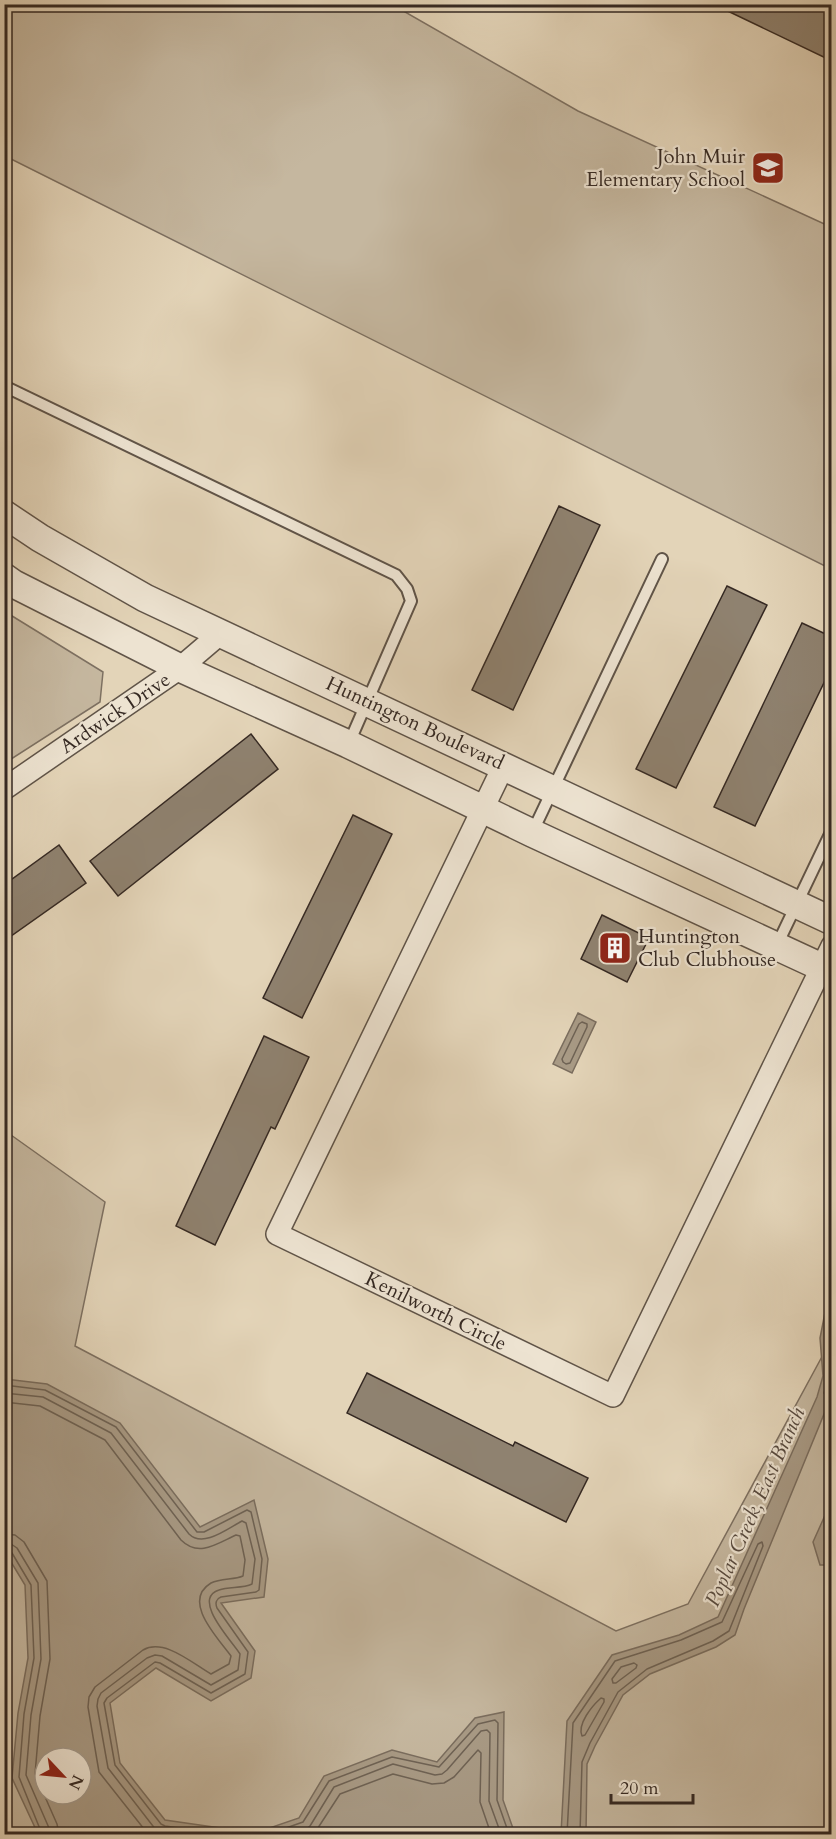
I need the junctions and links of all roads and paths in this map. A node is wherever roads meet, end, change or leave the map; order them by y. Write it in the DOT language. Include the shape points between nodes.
graph roads {
  1 [pos="4,386"];
  2 [pos="4,514"];
  3 [pos="662,559"];
  4 [pos="4,577"];
  5 [pos="221,633"];
  6 [pos="180,668"];
  7 [pos="367,701"];
  8 [pos="348,744"];
  9 [pos="504,765"];
  10 [pos="4,789"];
  11 [pos="553,789"];
  12 [pos="483,810"];
  13 [pos="831,830"];
  14 [pos="532,833"];
  15 [pos="796,904"];
  16 [pos="831,921"];
  17 [pos="777,945"];
  18 [pos="828,962"];
  1 -- 7 [label="lane" via="396,575 411,601"];
  2 -- 5 [label="street, Huntington Boulevard" via="145,598"];
  3 -- 11 [label="lane"];
  4 -- 6 [label="street"];
  5 -- 6 [label="street, Ardwick Drive"];
  5 -- 7 [label="street, Huntington Boulevard"];
  6 -- 8 [label="street"];
  6 -- 10 [label="street, Ardwick Drive"];
  7 -- 8 [label="lane"];
  7 -- 9 [label="street, Huntington Boulevard"];
  8 -- 12 [label="street"];
  9 -- 11 [label="street, Huntington Boulevard"];
  9 -- 12 [label="street, Kenilworth Circle"];
  11 -- 14 [label="lane"];
  11 -- 15 [label="street, Huntington Boulevard"];
  12 -- 14 [label="street"];
  12 -- 18 [label="street, Kenilworth Circle" via="277,1234 613,1396"];
  13 -- 15 [label="lane"];
  14 -- 17 [label="street"];
  15 -- 16 [label="street, Huntington Boulevard"];
  15 -- 17 [label="lane"];
  17 -- 18 [label="street"];
}
